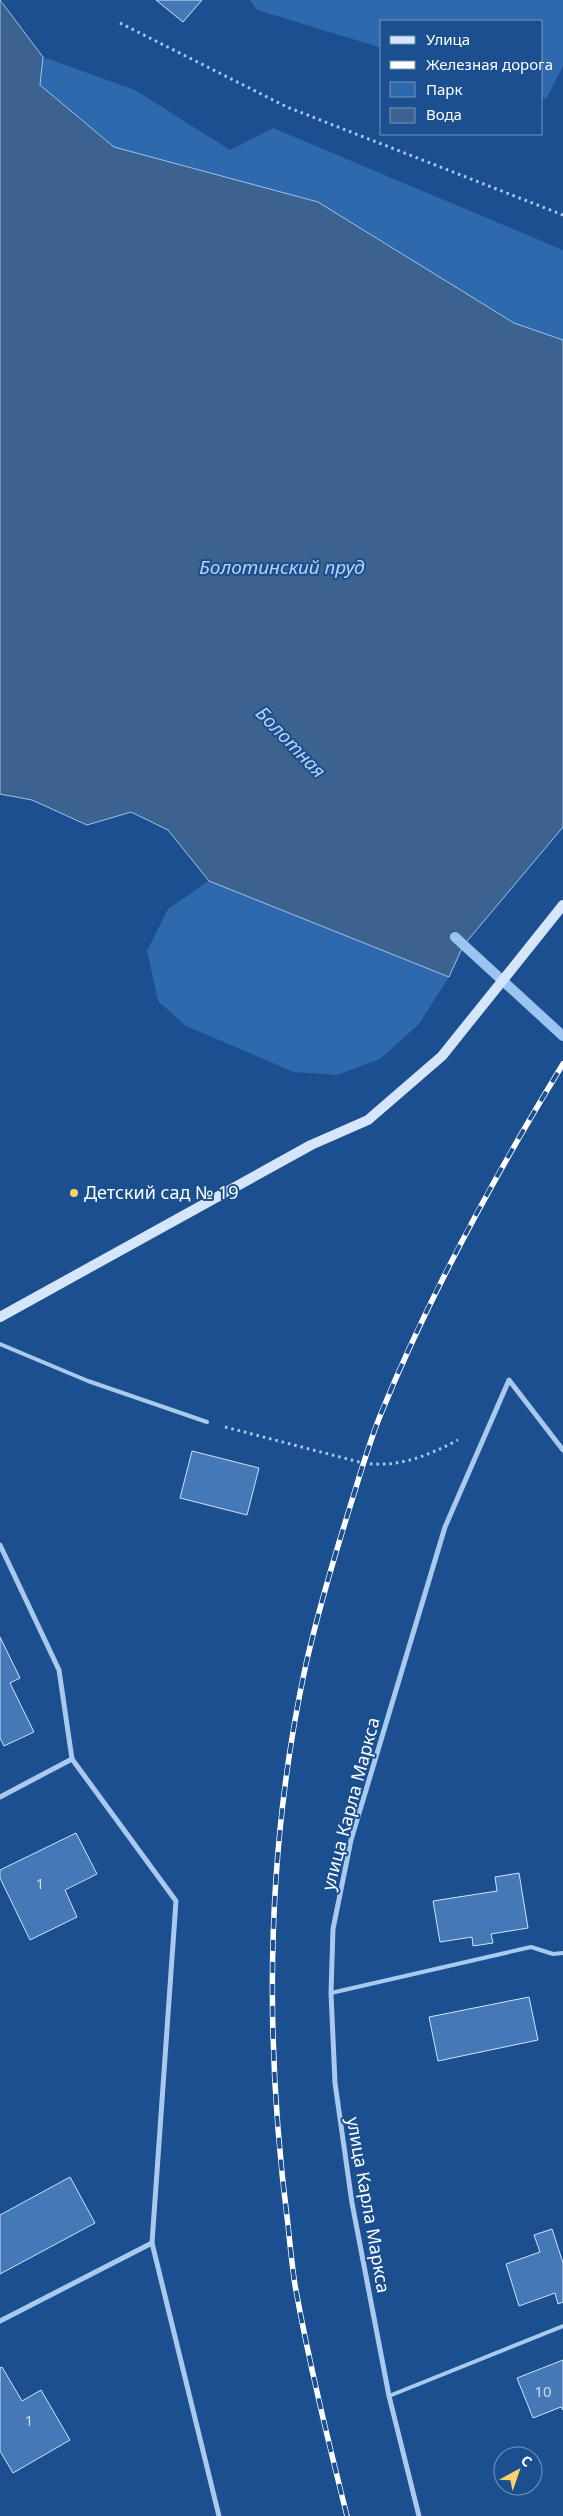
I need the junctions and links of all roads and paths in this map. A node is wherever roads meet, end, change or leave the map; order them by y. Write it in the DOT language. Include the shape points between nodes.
graph roads {
  1 [pos="120,23"];
  2 [pos="563,215"];
  3 [pos="563,905"];
  4 [pos="0,1317"];
  5 [pos="0,1344"];
  6 [pos="207,1422"];
  7 [pos="458,1440"];
  8 [pos="563,1450"];
  9 [pos="0,1545"];
  10 [pos="72,1759"];
  11 [pos="0,1797"];
  12 [pos="563,1953"];
  13 [pos="331,1993"];
  14 [pos="152,2243"];
  15 [pos="0,2321"];
  16 [pos="563,2326"];
  17 [pos="390,2396"];
  18 [pos="219,2516"];
  19 [pos="420,2516"];
  1 -- 2 [label="path" via="287,107"];
  3 -- 4 [label="street" via="442,1056 368,1120 311,1145"];
  5 -- 6 [label="lane" via="88,1381"];
  6 -- 7 [label="path" via="383,1466 433,1453"];
  8 -- 13 [label="street, улица Карла Маркса" via="509,1380 446,1527 352,1840 333,1929"];
  9 -- 10 [label="street" via="59,1670"];
  10 -- 11 [label="street"];
  10 -- 14 [label="street" via="176,1901"];
  12 -- 13 [label="lane" via="553,1954 531,1947"];
  13 -- 17 [label="street, улица Карла Маркса" via="334,2083 350,2194"];
  14 -- 15 [label="street"];
  14 -- 18 [label="street"];
  16 -- 17 [label="lane"];
  17 -- 19 [label="street, улица Карла Маркса"];
}
